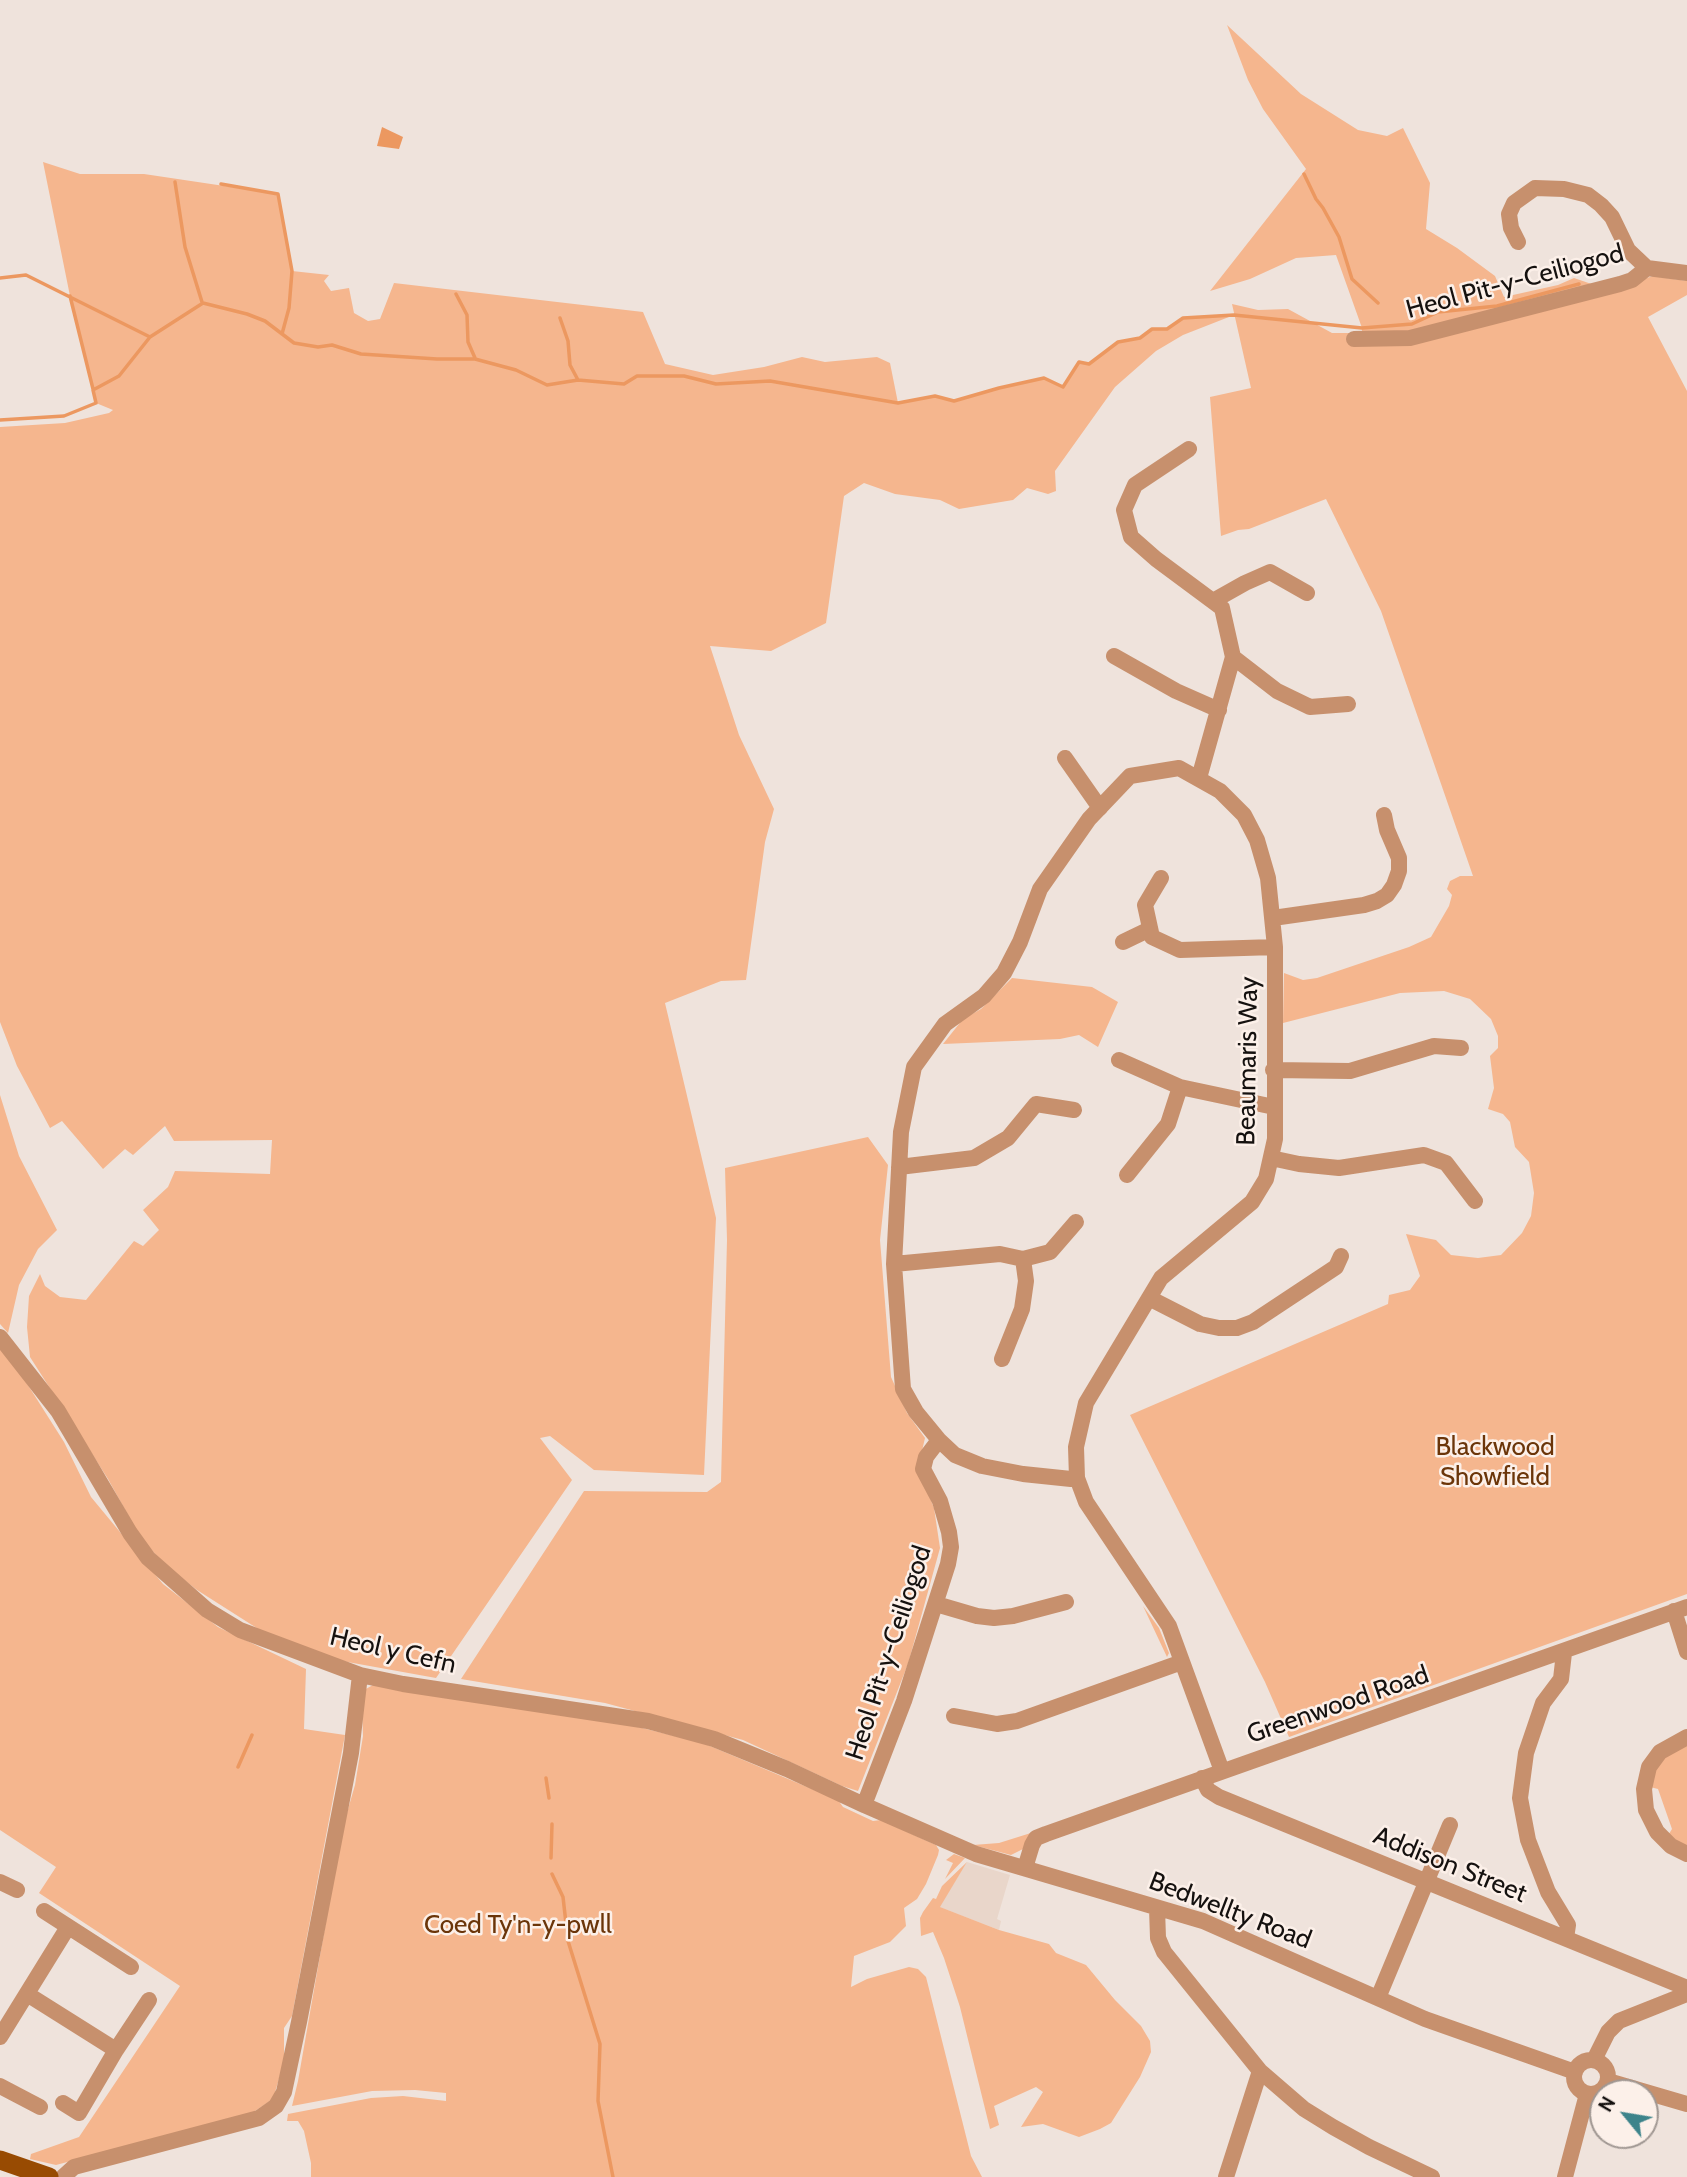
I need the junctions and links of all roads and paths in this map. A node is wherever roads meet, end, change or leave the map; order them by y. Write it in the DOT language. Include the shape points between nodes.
graph roads {
  1 [pos="1518,242"];
  2 [pos="1647,268"];
  3 [pos="1687,273"];
  4 [pos="1354,339"];
  5 [pos="1189,449"];
  6 [pos="1307,593"];
  7 [pos="1213,601"];
  8 [pos="1114,656"];
  9 [pos="1233,657"];
  10 [pos="1348,704"];
  11 [pos="1219,710"];
  12 [pos="1065,758"];
  13 [pos="1199,778"];
  14 [pos="1100,807"];
  15 [pos="1383,826"];
  16 [pos="1161,878"];
  17 [pos="1273,918"];
  18 [pos="1150,929"];
  19 [pos="1123,942"];
  20 [pos="1275,947"];
  21 [pos="1461,1048"];
  22 [pos="1119,1060"];
  23 [pos="1273,1070"];
  24 [pos="1180,1087"];
  25 [pos="1274,1107"];
  26 [pos="1074,1110"];
  27 [pos="1271,1158"];
  28 [pos="899,1167"];
  29 [pos="1127,1175"];
  30 [pos="1475,1201"];
  31 [pos="1076,1222"];
  32 [pos="1023,1259"];
  33 [pos="894,1264"];
  34 [pos="1351,1275"];
  35 [pos="1149,1298"];
  36 [pos="0,1337"];
  37 [pos="1002,1349"];
  38 [pos="939,1440"];
  39 [pos="1077,1478"];
  40 [pos="1066,1602"];
  41 [pos="936,1604"];
  42 [pos="1681,1609"];
  43 [pos="1687,1652"];
  44 [pos="1564,1653"];
  45 [pos="1182,1662"];
  46 [pos="360,1675"];
  47 [pos="960,1713"];
  48 [pos="1687,1737"];
  49 [pos="1222,1771"];
  50 [pos="1202,1778"];
  51 [pos="864,1805"];
  52 [pos="1450,1825"];
  53 [pos="1687,1854"];
  54 [pos="1025,1868"];
  55 [pos="0,1882"];
  56 [pos="1426,1883"];
  57 [pos="17,1890"];
  58 [pos="1157,1908"];
  59 [pos="44,1911"];
  60 [pos="68,1927"];
  61 [pos="1566,1938"];
  62 [pos="131,1967"];
  63 [pos="1687,1988"];
  64 [pos="27,1994"];
  65 [pos="1687,1994"];
  66 [pos="1378,1998"];
  67 [pos="149,2000"];
  68 [pos="0,2037"];
  69 [pos="116,2050"];
  70 [pos="1594,2060"];
  71 [pos="1260,2071"];
  72 [pos="1574,2072"];
  73 [pos="1608,2079"];
  74 [pos="0,2086"];
  75 [pos="1587,2094"];
  76 [pos="1659,2096"];
  77 [pos="63,2103"];
  78 [pos="1687,2104"];
  79 [pos="40,2107"];
  80 [pos="9,2168"];
  81 [pos="1404,2170"];
  82 [pos="49,2177"];
  83 [pos="63,2177"];
  84 [pos="1226,2177"];
  85 [pos="1432,2177"];
  86 [pos="1565,2177"];
  1 -- 2 [label="street" via="1509,214 1514,203 1535,188 1564,189 1588,195 1601,205 1628,250"];
  2 -- 3 [label="street, Heol Pit-y-Ceiliogod"];
  2 -- 4 [label="street, Heol Pit-y-Ceiliogod" via="1620,284 1410,338"];
  5 -- 7 [label="street" via="1135,485 1125,510 1131,537"];
  6 -- 7 [label="street" via="1270,572"];
  7 -- 9 [label="street" via="1222,608"];
  8 -- 11 [label="street"];
  9 -- 10 [label="street" via="1277,691 1310,707"];
  9 -- 11 [label="street"];
  11 -- 13 [label="street"];
  12 -- 14 [label="street"];
  13 -- 14 [label="street, Beaumaris Way" via="1180,768 1130,776"];
  13 -- 17 [label="street, Beaumaris Way" via="1244,815 1268,878"];
  14 -- 28 [label="street, Beaumaris Way" via="1040,888 1004,973 984,996 945,1024 914,1067"];
  15 -- 17 [label="street" via="1396,846 1399,871 1387,895 1364,905"];
  16 -- 18 [label="street" via="1145,905"];
  17 -- 20 [label="street, Beaumaris Way"];
  18 -- 19 [label="street"];
  18 -- 20 [label="street" via="1152,937 1180,950"];
  20 -- 23 [label="street, Beaumaris Way"];
  21 -- 23 [label="street" via="1434,1046 1350,1071"];
  22 -- 24 [label="street"];
  23 -- 25 [label="street, Beaumaris Way"];
  24 -- 25 [label="street"];
  24 -- 29 [label="street" via="1168,1124"];
  25 -- 27 [label="street, Beaumaris Way"];
  26 -- 28 [label="street" via="1036,1104 1008,1138 974,1158"];
  27 -- 30 [label="street" via="1339,1168 1424,1155 1470,1180"];
  27 -- 35 [label="street, Beaumaris Way" via="1266,1179 1252,1202 1161,1278"];
  28 -- 33 [label="street"];
  31 -- 32 [label="street" via="1050,1252"];
  32 -- 33 [label="street" via="1000,1254"];
  32 -- 37 [label="street" via="1025,1294 1017,1325"];
  33 -- 38 [label="street" via="903,1389"];
  34 -- 35 [label="street" via="1339,1261 1253,1322 1237,1328 1200,1324"];
  35 -- 39 [label="street, Beaumaris Way" via="1086,1403 1076,1447"];
  36 -- 46 [label="street, Heol y Cefn" via="58,1410 148,1558 207,1611 240,1630"];
  38 -- 39 [label="street" via="955,1455 982,1466"];
  38 -- 41 [label="street, Heol Pit-y-Ceiliogod" via="923,1469 940,1501 951,1548"];
  39 -- 45 [label="street, Beaumaris Way" via="1086,1502 1166,1620"];
  40 -- 41 [label="street" via="994,1618"];
  41 -- 51 [label="street, Heol Pit-y-Ceiliogod"];
  42 -- 43 [label="street"];
  42 -- 44 [label="street, Greenwood Road"];
  44 -- 49 [label="street, Greenwood Road"];
  44 -- 61 [label="street" via="1561,1679 1543,1703 1526,1753 1520,1798 1528,1840 1548,1892 1568,1925"];
  45 -- 47 [label="street" via="1017,1721 997,1724"];
  45 -- 49 [label="street, Beaumaris Way"];
  46 -- 51 [label="street, Heol y Cefn" via="683,1729"];
  46 -- 83 [label="street" via="351,1753 301,2012 284,2092 276,2106 259,2118 74,2167"];
  48 -- 53 [label="street" via="1660,1752 1649,1767 1644,1789 1646,1810 1657,1832"];
  49 -- 50 [label="street, Greenwood Road"];
  50 -- 54 [label="street, Greenwood Road" via="1036,1838"];
  50 -- 56 [label="street, Addison Street" via="1208,1790 1219,1797"];
  51 -- 54 [label="street, Bedwellty Road" via="959,1847"];
  52 -- 56 [label="street"];
  54 -- 58 [label="street, Bedwellty Road"];
  55 -- 57 [label="street"];
  56 -- 61 [label="street, Addison Street"];
  56 -- 66 [label="street"];
  58 -- 66 [label="street, Bedwellty Road" via="1203,1921"];
  58 -- 71 [label="street" via="1158,1938 1164,1952"];
  59 -- 60 [label="street"];
  60 -- 62 [label="street"];
  60 -- 64 [label="street"];
  61 -- 63 [label="street, Addison Street"];
  64 -- 68 [label="street"];
  64 -- 69 [label="street"];
  65 -- 70 [label="street" via="1619,2021"];
  66 -- 72 [label="street, Bedwellty Road"];
  67 -- 69 [label="street"];
  69 -- 77 [label="street" via="79,2113"];
  70 -- 72 [label="street" via="1580,2064"];
  70 -- 73 [label="street" via="1604,2065"];
  71 -- 81 [label="street" via="1304,2109"];
  71 -- 84 [label="street"];
  72 -- 75 [label="street" via="1575,2083"];
  74 -- 79 [label="street"];
  75 -- 86 [label="street"];
  76 -- 78 [label="street"];
  80 -- 82 [label="main road"];
  81 -- 85 [label="street"];
}
